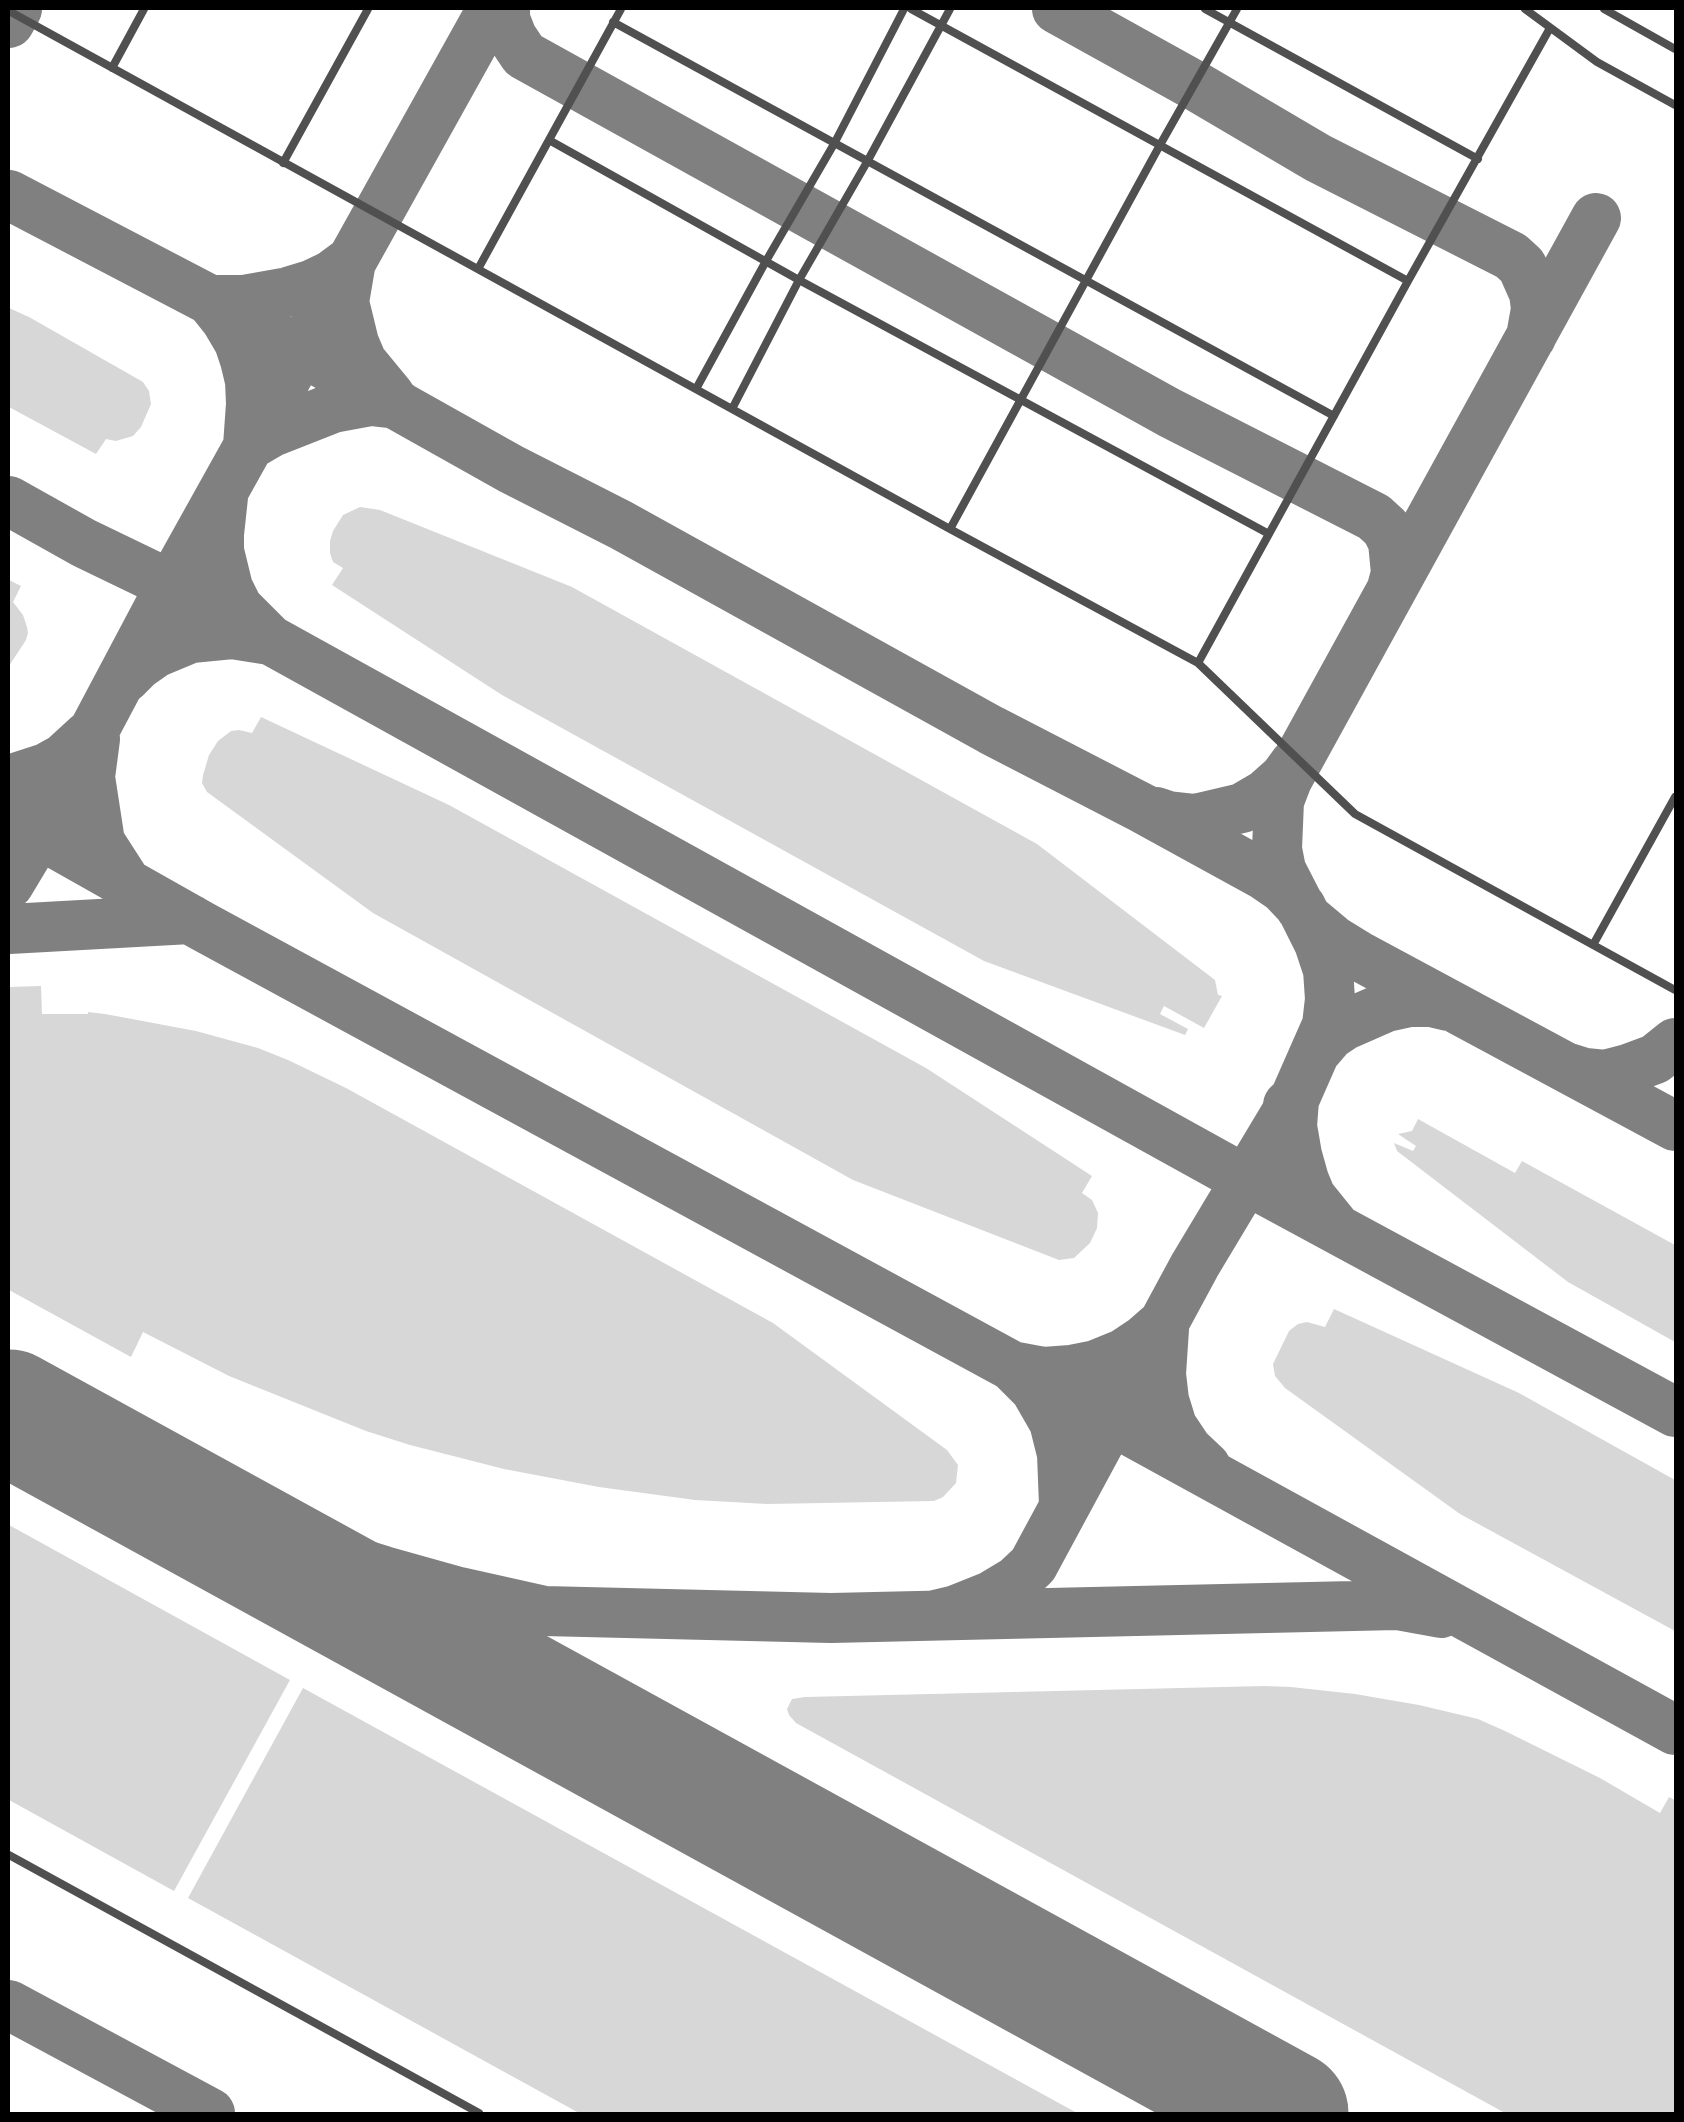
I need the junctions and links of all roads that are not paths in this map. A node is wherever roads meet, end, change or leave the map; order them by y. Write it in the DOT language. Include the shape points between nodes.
graph roads {
  1 [pos="144,9"];
  2 [pos="368,9"];
  3 [pos="621,9"];
  4 [pos="904,9"];
  5 [pos="911,9"];
  6 [pos="950,9"];
  7 [pos="1205,9"];
  8 [pos="1237,9"];
  9 [pos="1525,9"];
  10 [pos="1604,9"];
  11 [pos="9,11"];
  12 [pos="614,22"];
  13 [pos="1230,22"];
  14 [pos="941,25"];
  15 [pos="1550,28"];
  16 [pos="1675,49"];
  17 [pos="112,68"];
  18 [pos="1675,105"];
  19 [pos="549,140"];
  20 [pos="834,144"];
  21 [pos="1160,145"];
  22 [pos="1478,159"];
  23 [pos="867,162"];
  24 [pos="283,163"];
  25 [pos="766,261"];
  26 [pos="478,270"];
  27 [pos="799,280"];
  28 [pos="1408,281"];
  29 [pos="1086,282"];
  30 [pos="696,389"];
  31 [pos="1021,400"];
  32 [pos="732,410"];
  33 [pos="1334,416"];
  34 [pos="950,529"];
  35 [pos="1269,534"];
  36 [pos="1198,663"];
  37 [pos="1675,797"];
  38 [pos="1594,945"];
  39 [pos="1675,990"];
  40 [pos="9,1855"];
  41 [pos="479,2113"];
  1 -- 17 [label="lane"];
  2 -- 24 [label="lane"];
  3 -- 12 [label="lane"];
  4 -- 20 [label="lane"];
  5 -- 14 [label="lane"];
  6 -- 14 [label="lane"];
  7 -- 13 [label="lane"];
  8 -- 13 [label="lane"];
  9 -- 15 [label="lane"];
  10 -- 16 [label="lane"];
  11 -- 17 [label="lane"];
  12 -- 19 [label="lane"];
  12 -- 20 [label="lane"];
  13 -- 21 [label="lane"];
  13 -- 22 [label="lane"];
  14 -- 21 [label="lane"];
  14 -- 23 [label="lane"];
  15 -- 18 [label="lane" via="1597,62"];
  15 -- 22 [label="lane"];
  17 -- 24 [label="lane"];
  19 -- 25 [label="lane"];
  19 -- 26 [label="lane"];
  20 -- 23 [label="lane"];
  20 -- 25 [label="lane"];
  21 -- 28 [label="lane"];
  21 -- 29 [label="lane"];
  22 -- 28 [label="lane"];
  23 -- 27 [label="lane"];
  23 -- 29 [label="lane"];
  24 -- 26 [label="lane"];
  25 -- 27 [label="lane"];
  25 -- 30 [label="lane"];
  26 -- 30 [label="lane"];
  27 -- 31 [label="lane"];
  27 -- 32 [label="lane"];
  28 -- 33 [label="lane"];
  29 -- 31 [label="lane"];
  29 -- 33 [label="lane"];
  30 -- 32 [label="lane"];
  31 -- 34 [label="lane"];
  31 -- 35 [label="lane"];
  32 -- 34 [label="lane"];
  33 -- 35 [label="lane"];
  34 -- 36 [label="lane"];
  35 -- 36 [label="lane"];
  36 -- 38 [label="lane" via="1355,814"];
  37 -- 38 [label="lane"];
  38 -- 39 [label="lane"];
  40 -- 41 [label="lane"];
}
